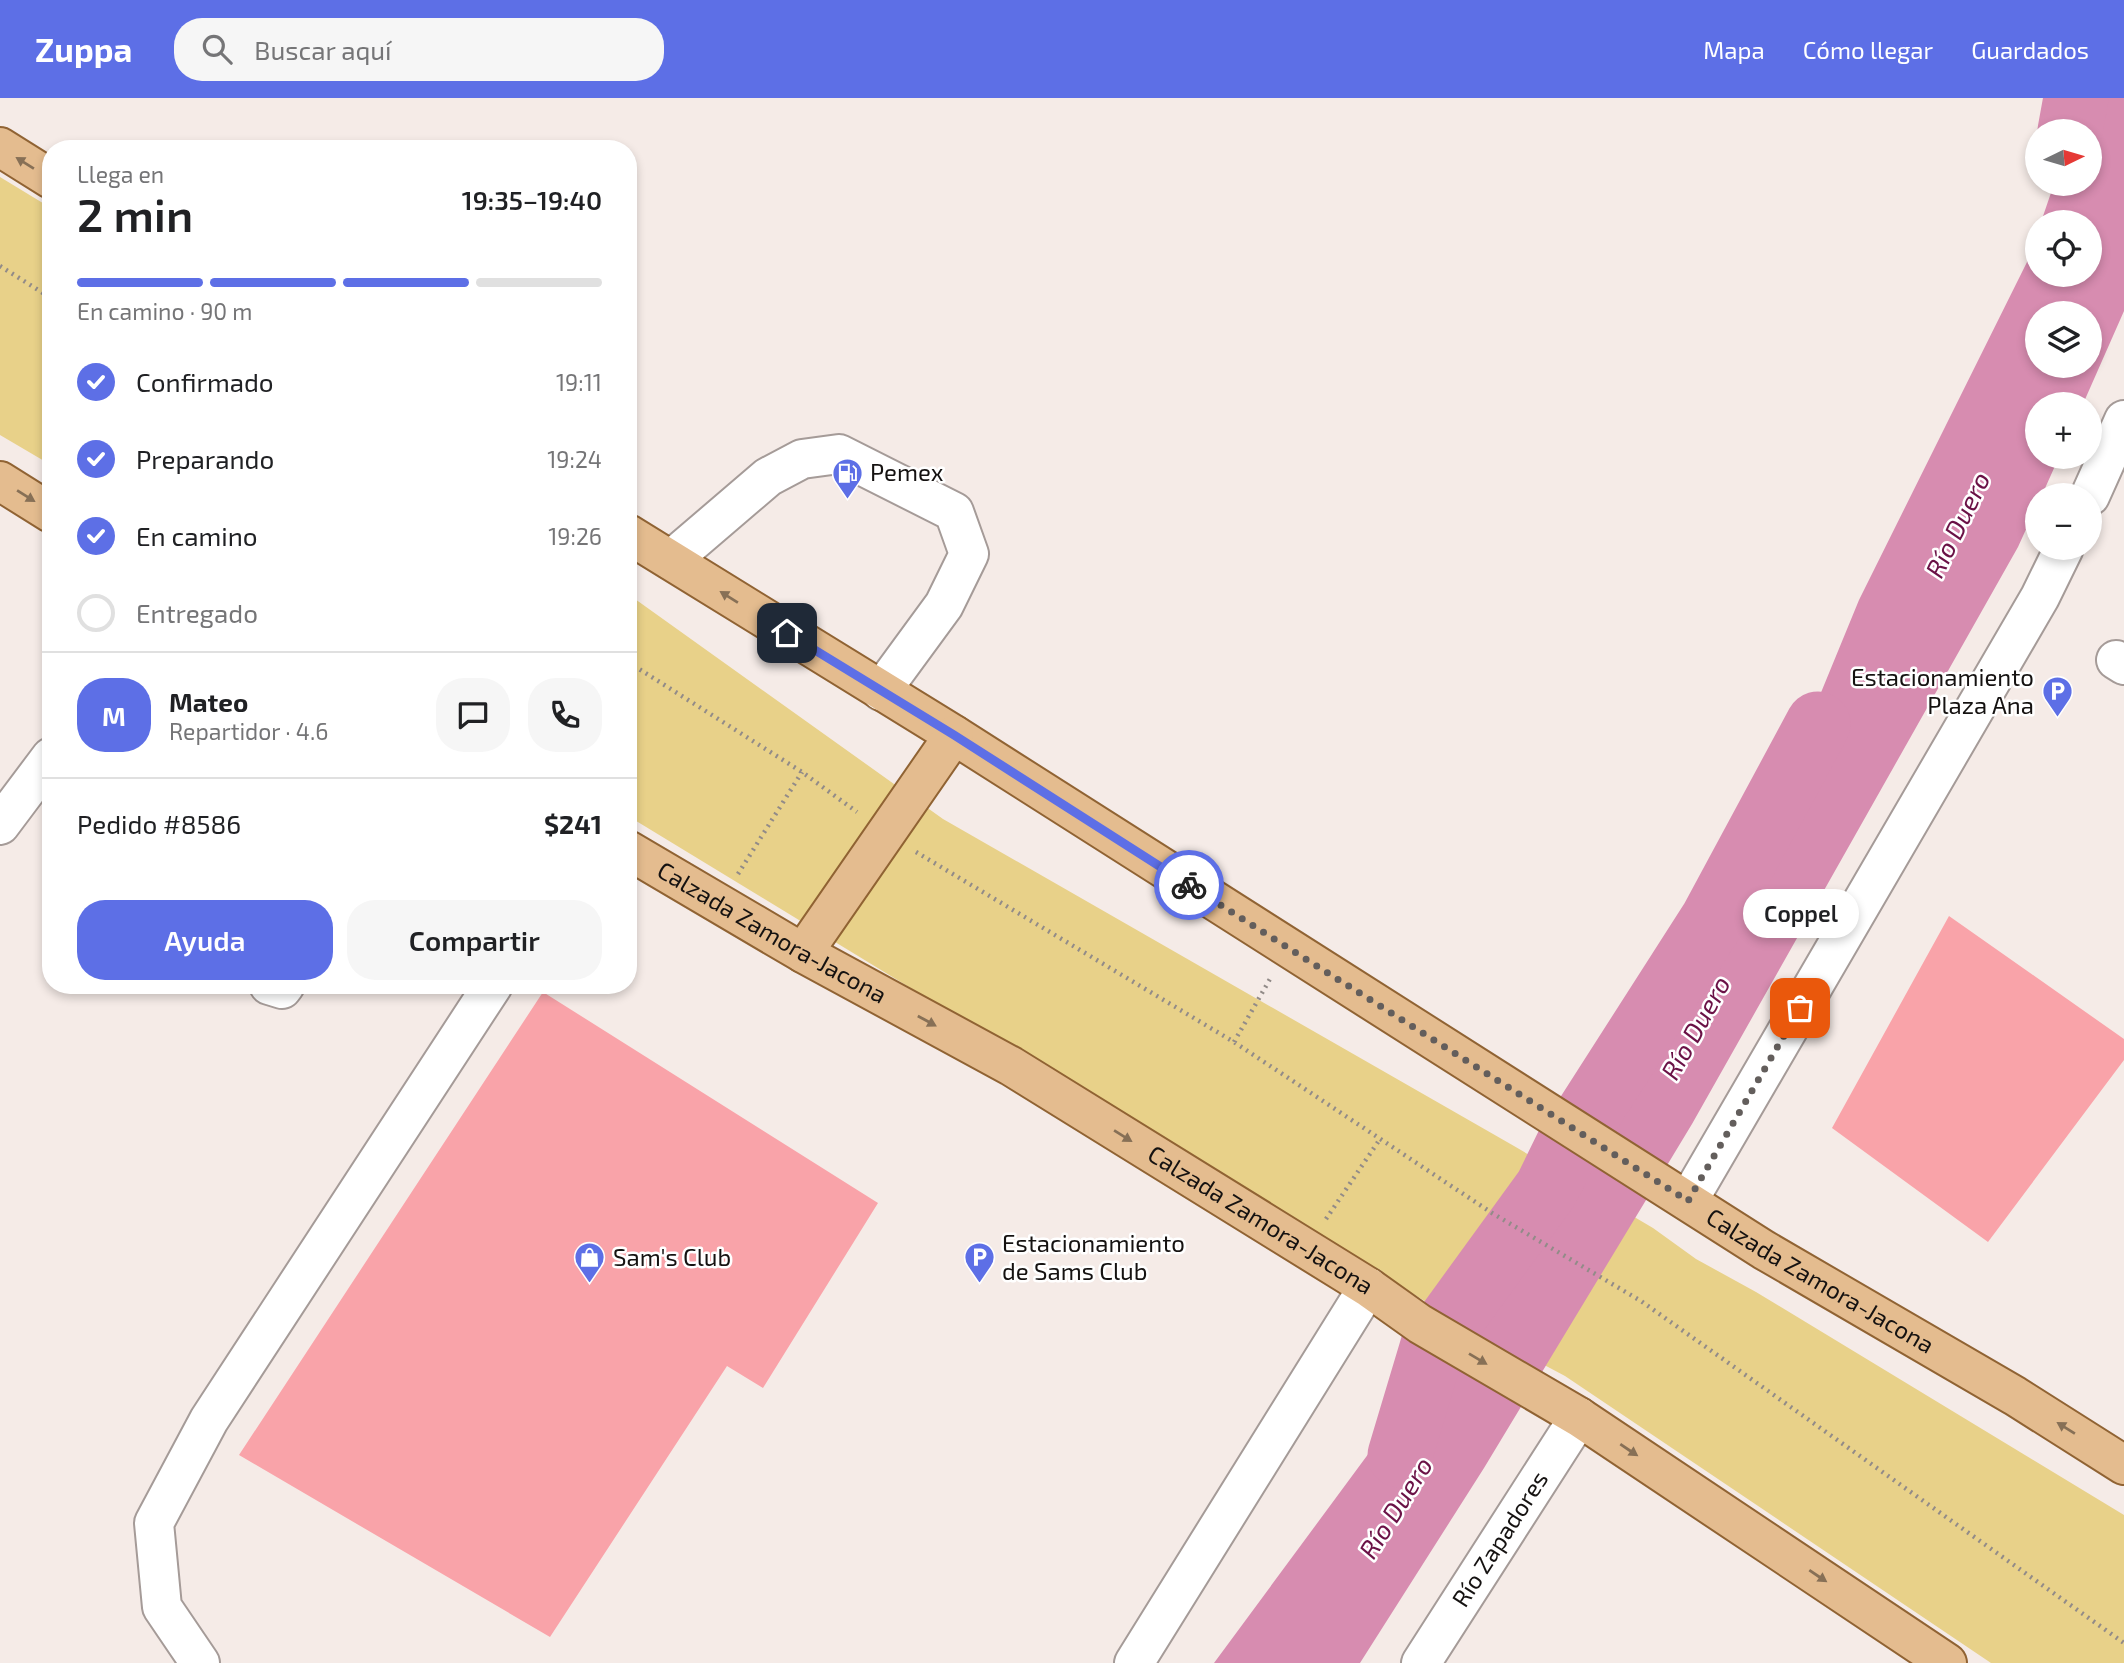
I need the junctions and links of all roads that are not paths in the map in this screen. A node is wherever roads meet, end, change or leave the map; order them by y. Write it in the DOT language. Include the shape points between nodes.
graph roads {
  1 [pos="0,147"];
  2 [pos="42,173"];
  3 [pos="2124,420"];
  4 [pos="0,481"];
  5 [pos="2096,483"];
  6 [pos="42,507"];
  7 [pos="637,539"];
  8 [pos="671,560"];
  9 [pos="2058,560"];
  10 [pos="881,691"];
  11 [pos="954,735"];
  12 [pos="42,769"];
  13 [pos="0,825"];
  14 [pos="637,855"];
  15 [pos="803,953"];
  16 [pos="487,994"];
  17 [pos="1679,1196"];
  18 [pos="1368,1287"];
  19 [pos="1565,1409"];
  20 [pos="2124,1465"];
  21 [pos="200,1663"];
  22 [pos="1134,1663"];
  23 [pos="1421,1663"];
  24 [pos="1947,1663"];
  2 -- 1 [label="main road, one-way"];
  3 -- 5 [label="street"];
  4 -- 6 [label="main road, one-way"];
  7 -- 8 [label="main road, Calzada Zamora-Jacona"];
  10 -- 8 [label="main road, Calzada Zamora-Jacona, one-way"];
  8 -- 10 [label="street" via="768,477 802,459 839,454 954,512 969,554 944,606"];
  9 -- 17 [label="street"];
  10 -- 11 [label="main road, Calzada Zamora-Jacona"];
  11 -- 15 [label="main road"];
  11 -- 17 [label="main road, Calzada Zamora-Jacona"];
  12 -- 13 [label="street"];
  14 -- 15 [label="main road, Calzada Zamora-Jacona"];
  15 -- 18 [label="main road, Calzada Zamora-Jacona, one-way" via="1010,1066"];
  16 -- 21 [label="street" via="209,1420 154,1522 162,1607"];
  20 -- 17 [label="main road, Calzada Zamora-Jacona, one-way"];
  18 -- 19 [label="main road, Calzada Zamora-Jacona, one-way" via="1420,1324"];
  18 -- 22 [label="street"];
  19 -- 23 [label="street, Río Zapadores"];
  19 -- 24 [label="main road, Calzada Zamora-Jacona, one-way"];
}
